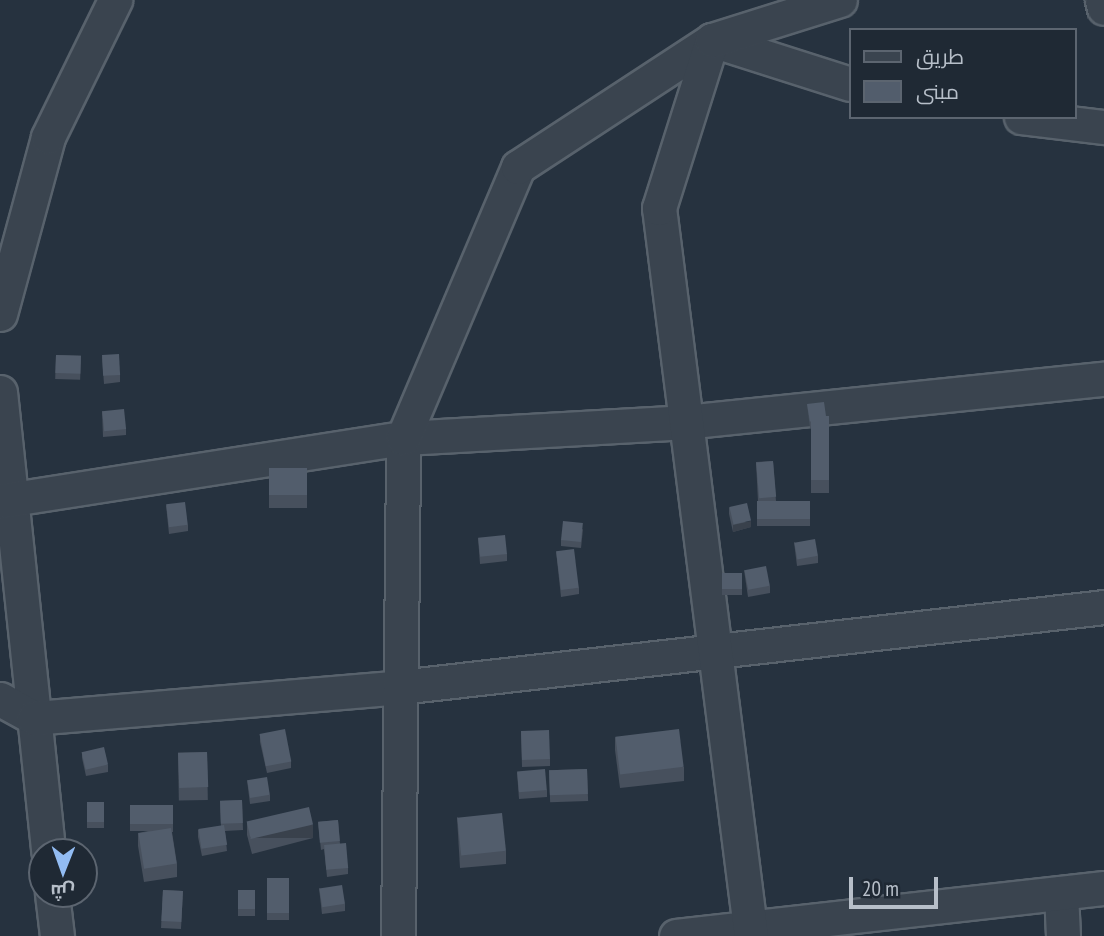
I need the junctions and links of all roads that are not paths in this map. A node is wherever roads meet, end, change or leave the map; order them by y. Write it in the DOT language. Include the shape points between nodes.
graph roads {
  1 [pos="115,0"];
  2 [pos="840,0"];
  3 [pos="1102,0"];
  4 [pos="1104,8"];
  5 [pos="712,40"];
  6 [pos="848,83"];
  7 [pos="1038,119"];
  8 [pos="1104,127"];
  9 [pos="0,314"];
  10 [pos="1104,379"];
  11 [pos="0,392"];
  12 [pos="685,422"];
  13 [pos="403,438"];
  14 [pos="6,500"];
  15 [pos="1104,607"];
  16 [pos="715,652"];
  17 [pos="400,687"];
  18 [pos="0,699"];
  19 [pos="34,718"];
  20 [pos="47,838"];
  21 [pos="1104,888"];
  22 [pos="1061,893"];
  23 [pos="54,908"];
  24 [pos="751,932"];
  25 [pos="57,936"];
  26 [pos="398,936"];
  27 [pos="676,936"];
  28 [pos="1063,936"];
  1 -- 9 [label="street" via="48,137"];
  2 -- 5 [label="street"];
  3 -- 4 [label="street"];
  5 -- 6 [label="street"];
  5 -- 12 [label="street" via="659,208"];
  5 -- 13 [label="street" via="518,167"];
  7 -- 8 [label="street"];
  10 -- 12 [label="street"];
  11 -- 14 [label="street"];
  12 -- 13 [label="street"];
  12 -- 16 [label="street"];
  13 -- 14 [label="street"];
  13 -- 17 [label="street"];
  14 -- 19 [label="street"];
  15 -- 16 [label="street"];
  16 -- 17 [label="street"];
  16 -- 24 [label="street"];
  17 -- 19 [label="street"];
  17 -- 26 [label="street"];
  18 -- 19 [label="street"];
  19 -- 20 [label="street"];
  21 -- 22 [label="street"];
  22 -- 24 [label="street"];
  22 -- 28 [label="street"];
  23 -- 25 [label="street"];
  24 -- 27 [label="street"];
}
